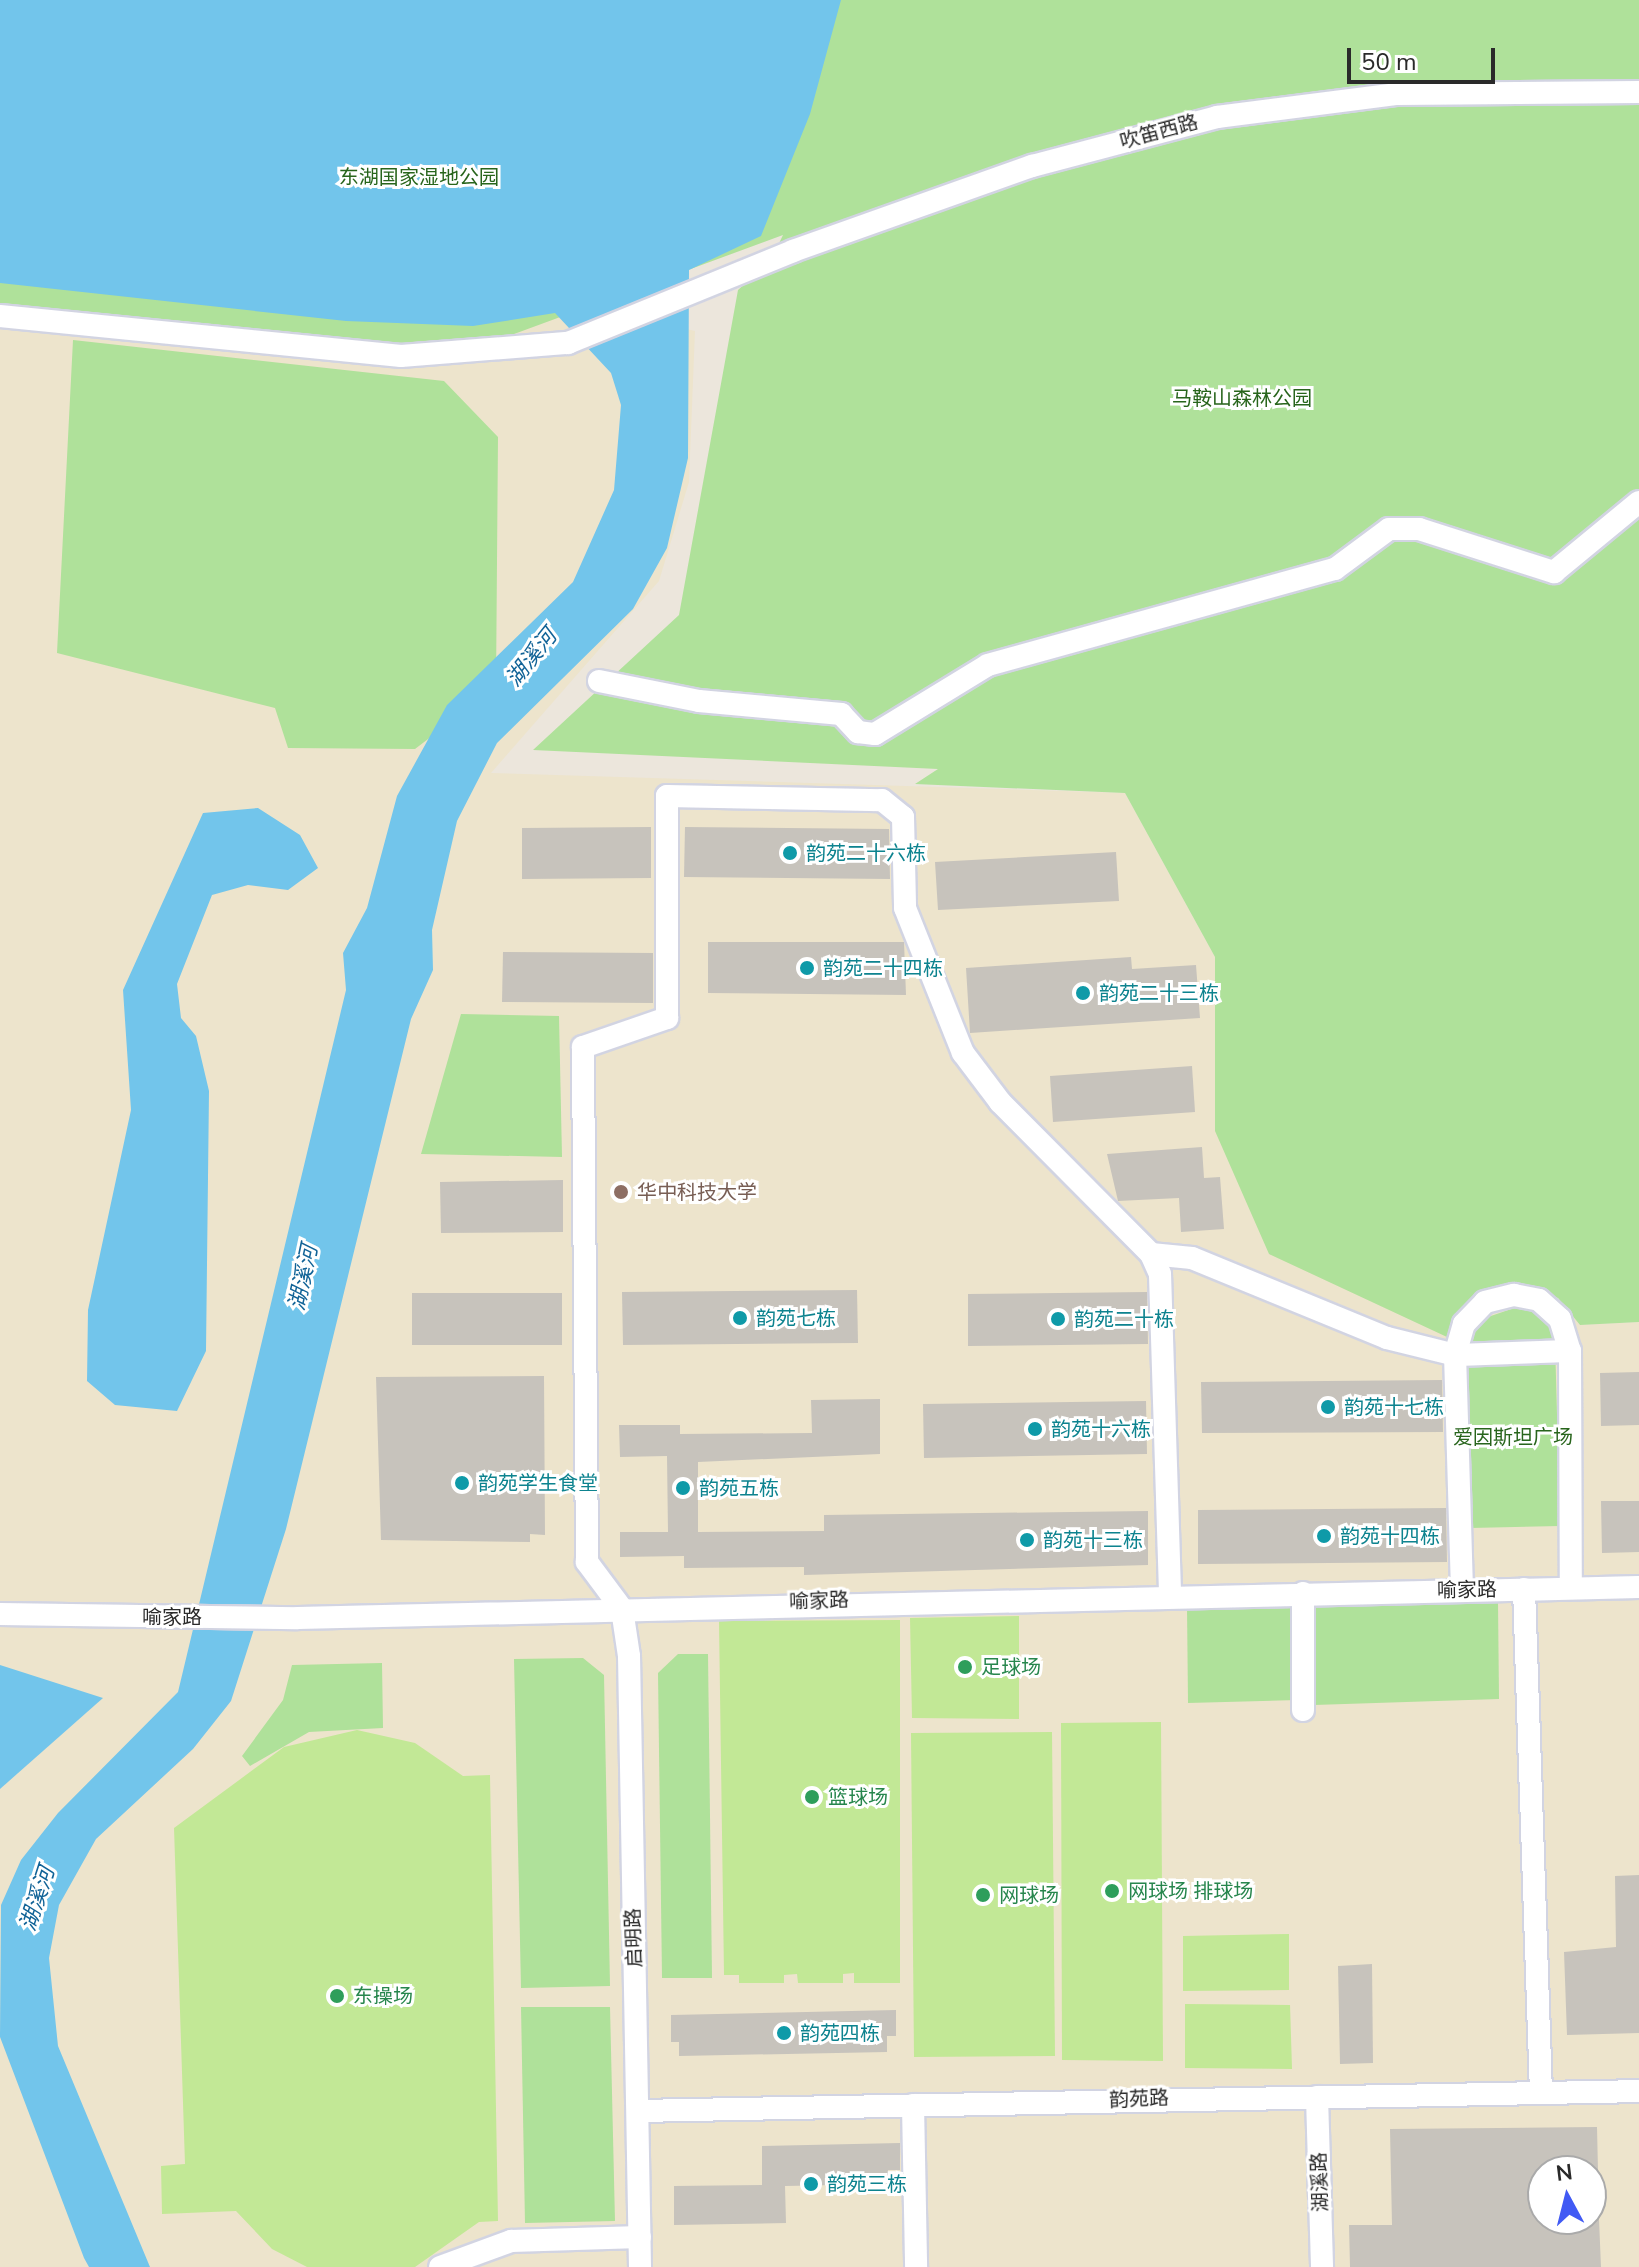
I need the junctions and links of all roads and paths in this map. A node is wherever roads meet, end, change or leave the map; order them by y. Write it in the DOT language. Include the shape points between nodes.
graph roads {
  1 [pos="1639,92"];
  2 [pos="0,316"];
  3 [pos="1639,502"];
  4 [pos="599,681"];
  5 [pos="1151,1254"];
  6 [pos="1570,1351"];
  7 [pos="1455,1355"];
  8 [pos="1639,1587"];
  9 [pos="1571,1588"];
  10 [pos="1524,1589"];
  11 [pos="1462,1590"];
  12 [pos="1170,1593"];
  13 [pos="1303,1593"];
  14 [pos="622,1609"];
  15 [pos="0,1614"];
  16 [pos="1303,1710"];
  17 [pos="1639,2091"];
  18 [pos="1541,2093"];
  19 [pos="1317,2097"];
  20 [pos="913,2105"];
  21 [pos="638,2111"];
  22 [pos="640,2237"];
  23 [pos="440,2267"];
  24 [pos="640,2267"];
  25 [pos="916,2267"];
  26 [pos="1322,2267"];
  1 -- 2 [label="street, 吹笛西路" via="1396,94 1217,117 1032,166 702,287 568,343 401,356"];
  3 -- 4 [label="street" via="1554,572 1419,529 1389,529 1335,569 988,665 875,734 858,732 841,714 699,701"];
  5 -- 7 [label="street" via="1192,1258 1387,1338"];
  5 -- 12 [label="street" via="1160,1274"];
  5 -- 14 [label="street" via="1000,1102 963,1053 905,908 903,817 882,800 667,796 667,1018 583,1047 587,1562"];
  6 -- 7 [label="street"];
  6 -- 7 [label="street" via="1560,1319 1539,1300 1514,1295 1485,1302 1464,1324"];
  6 -- 9 [label="street"];
  7 -- 11 [label="street"];
  8 -- 9 [label="street, 喻家路"];
  9 -- 10 [label="street, 喻家路"];
  10 -- 11 [label="street, 喻家路"];
  10 -- 18 [label="street"];
  11 -- 13 [label="street, 喻家路"];
  12 -- 13 [label="street, 喻家路"];
  12 -- 14 [label="street, 喻家路"];
  13 -- 16 [label="street"];
  14 -- 15 [label="street, 喻家路" via="298,1618"];
  14 -- 21 [label="street, 启明路"];
  17 -- 18 [label="street, 韵苑路"];
  18 -- 19 [label="street, 韵苑路"];
  19 -- 20 [label="street, 韵苑路"];
  19 -- 26 [label="street, 湖溪路"];
  20 -- 21 [label="street, 韵苑路"];
  20 -- 25 [label="street"];
  21 -- 22 [label="street, 启明路"];
  22 -- 23 [label="street" via="511,2241"];
  22 -- 24 [label="street, 启明路"];
}
